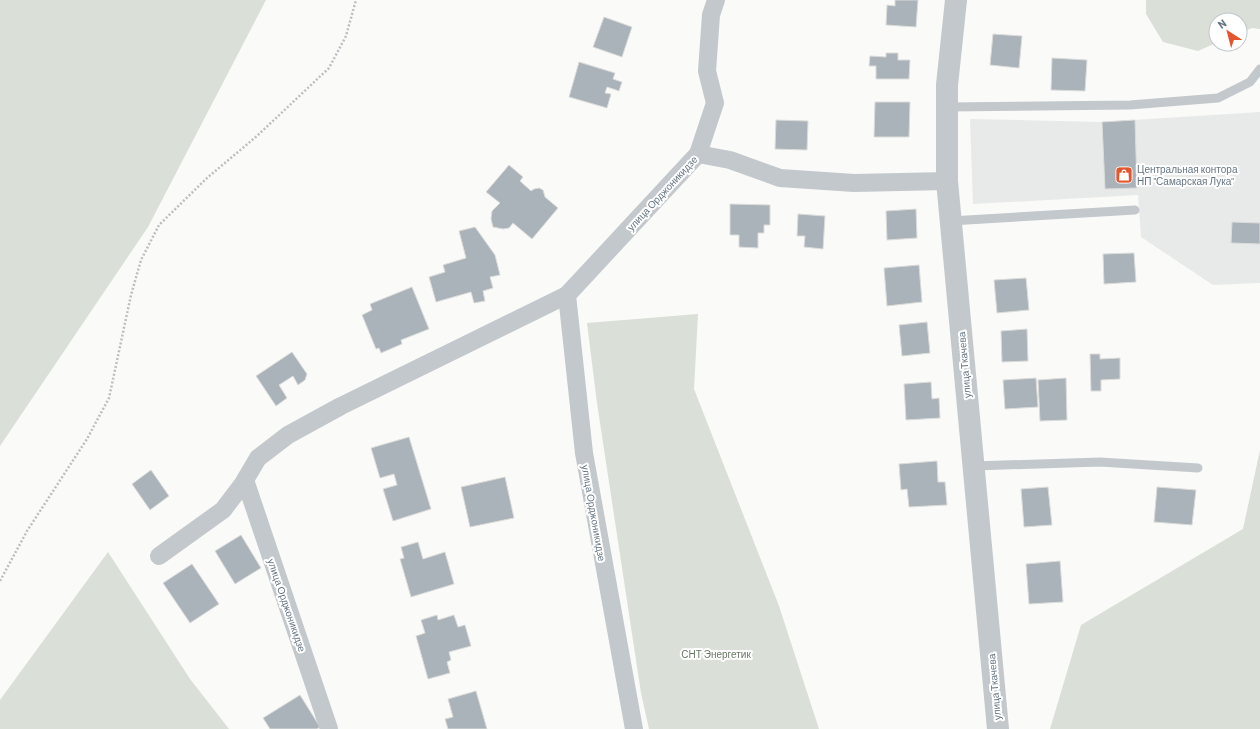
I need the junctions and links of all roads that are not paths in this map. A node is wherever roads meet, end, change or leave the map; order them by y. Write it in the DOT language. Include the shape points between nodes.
graph roads {
  1 [pos="716,0"];
  2 [pos="956,0"];
  3 [pos="1260,69"];
  4 [pos="947,108"];
  5 [pos="698,154"];
  6 [pos="946,181"];
  7 [pos="1135,210"];
  8 [pos="950,222"];
  9 [pos="567,295"];
  10 [pos="974,466"];
  11 [pos="1198,468"];
  12 [pos="245,480"];
  13 [pos="159,556"];
  14 [pos="330,729"];
  15 [pos="634,729"];
  16 [pos="998,729"];
  1 -- 5 [label="street, улица Орджоникидзе" via="711,15 706,71 714,103"];
  2 -- 4 [label="street, улица Ткачева"];
  3 -- 4 [label="lane" via="1250,82 1218,98 1130,105"];
  4 -- 6 [label="street, улица Ткачева"];
  5 -- 6 [label="street" via="730,160 780,178 854,183"];
  5 -- 9 [label="street, улица Орджоникидзе"];
  6 -- 8 [label="street, улица Ткачева"];
  7 -- 8 [label="lane"];
  8 -- 10 [label="street, улица Ткачева"];
  9 -- 12 [label="street, улица Орджоникидзе" via="341,406 288,435 258,458"];
  9 -- 15 [label="street, улица Орджоникидзе" via="584,453"];
  10 -- 11 [label="lane" via="1100,462"];
  10 -- 16 [label="street, улица Ткачева"];
  12 -- 13 [label="street, улица Орджоникидзе" via="223,510"];
  12 -- 14 [label="street, улица Орджоникидзе"];
}
